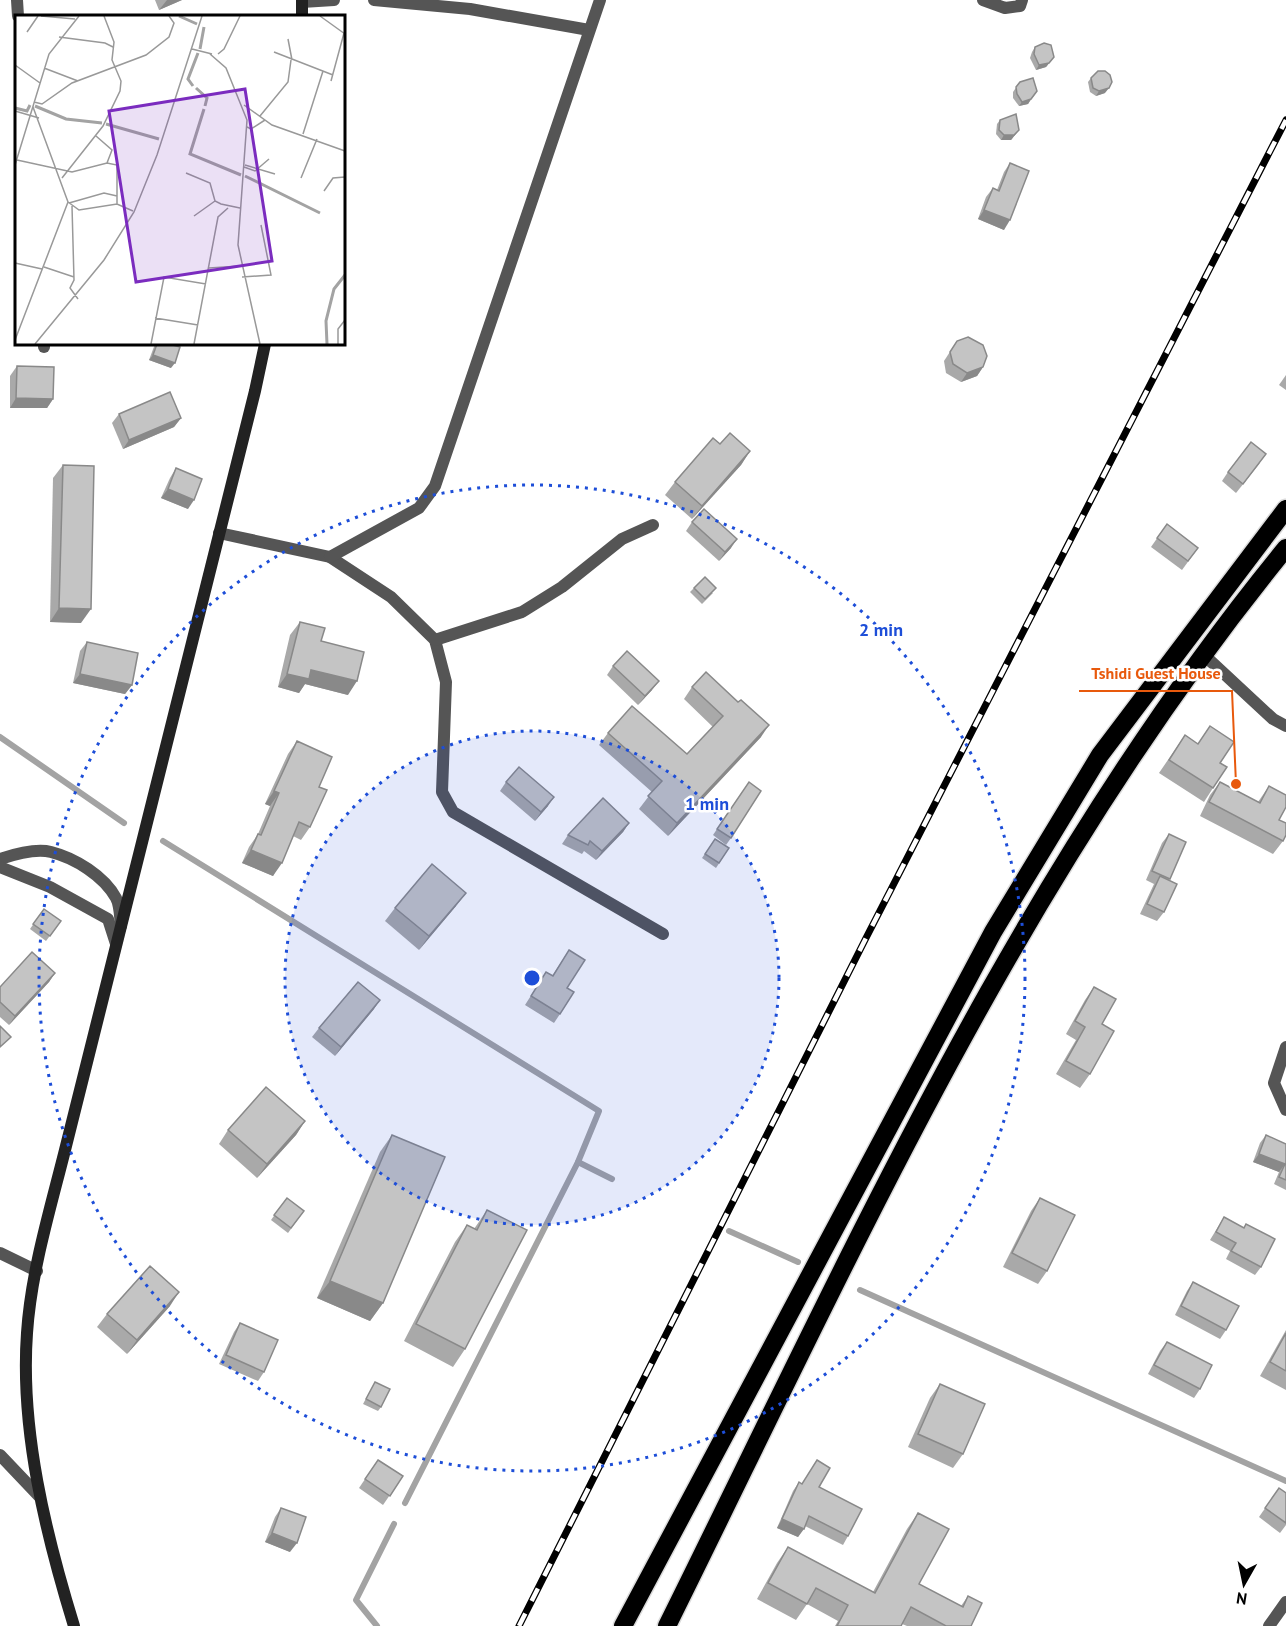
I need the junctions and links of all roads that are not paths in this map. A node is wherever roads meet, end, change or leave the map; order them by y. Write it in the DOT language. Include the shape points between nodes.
graph roads {
  1 [pos="17,0"];
  2 [pos="334,0"];
  3 [pos="374,0"];
  4 [pos="600,0"];
  5 [pos="983,0"];
  6 [pos="1022,0"];
  7 [pos="302,1"];
  8 [pos="18,15"];
  9 [pos="589,30"];
  10 [pos="265,345"];
  11 [pos="1286,509"];
  12 [pos="652,525"];
  13 [pos="219,533"];
  14 [pos="1286,549"];
  15 [pos="330,556"];
  16 [pos="435,640"];
  17 [pos="1204,655"];
  18 [pos="1286,726"];
  19 [pos="0,859"];
  20 [pos="0,867"];
  21 [pos="121,926"];
  22 [pos="663,934"];
  23 [pos="116,944"];
  24 [pos="1286,1047"];
  25 [pos="1286,1110"];
  26 [pos="0,1253"];
  27 [pos="37,1271"];
  28 [pos="0,1455"];
  29 [pos="39,1496"];
  30 [pos="1286,1602"];
  31 [pos="74,1626"];
  32 [pos="623,1626"];
  33 [pos="667,1626"];
  34 [pos="1269,1626"];
  1 -- 8 [label="street"];
  2 -- 7 [label="street"];
  3 -- 9 [label="street" via="470,9"];
  4 -- 9 [label="street"];
  5 -- 6 [label="street" via="1012,8 1020,6"];
  9 -- 15 [label="street" via="435,486 419,508"];
  10 -- 13 [label="street"];
  11 -- 32 [label="highway" via="1100,755 993,932"];
  12 -- 16 [label="street" via="621,539 562,587 522,612"];
  13 -- 15 [label="street"];
  13 -- 21 [label="street"];
  14 -- 17 [label="highway"];
  15 -- 16 [label="street" via="391,597"];
  16 -- 22 [label="street" via="446,682 442,792 453,812"];
  17 -- 18 [label="street" via="1273,719"];
  17 -- 33 [label="highway" via="1131,759 1010,950 872,1209"];
  19 -- 21 [label="street" via="50,851 80,864 117,899"];
  20 -- 23 [label="street" via="51,887 108,919"];
  21 -- 23 [label="street"];
  23 -- 27 [label="street"];
  24 -- 25 [label="street" via="1274,1083"];
  26 -- 27 [label="street"];
  27 -- 29 [label="street" via="27,1334 28,1411"];
  28 -- 29 [label="street"];
  29 -- 31 [label="street"];
  30 -- 34 [label="street"];
}
